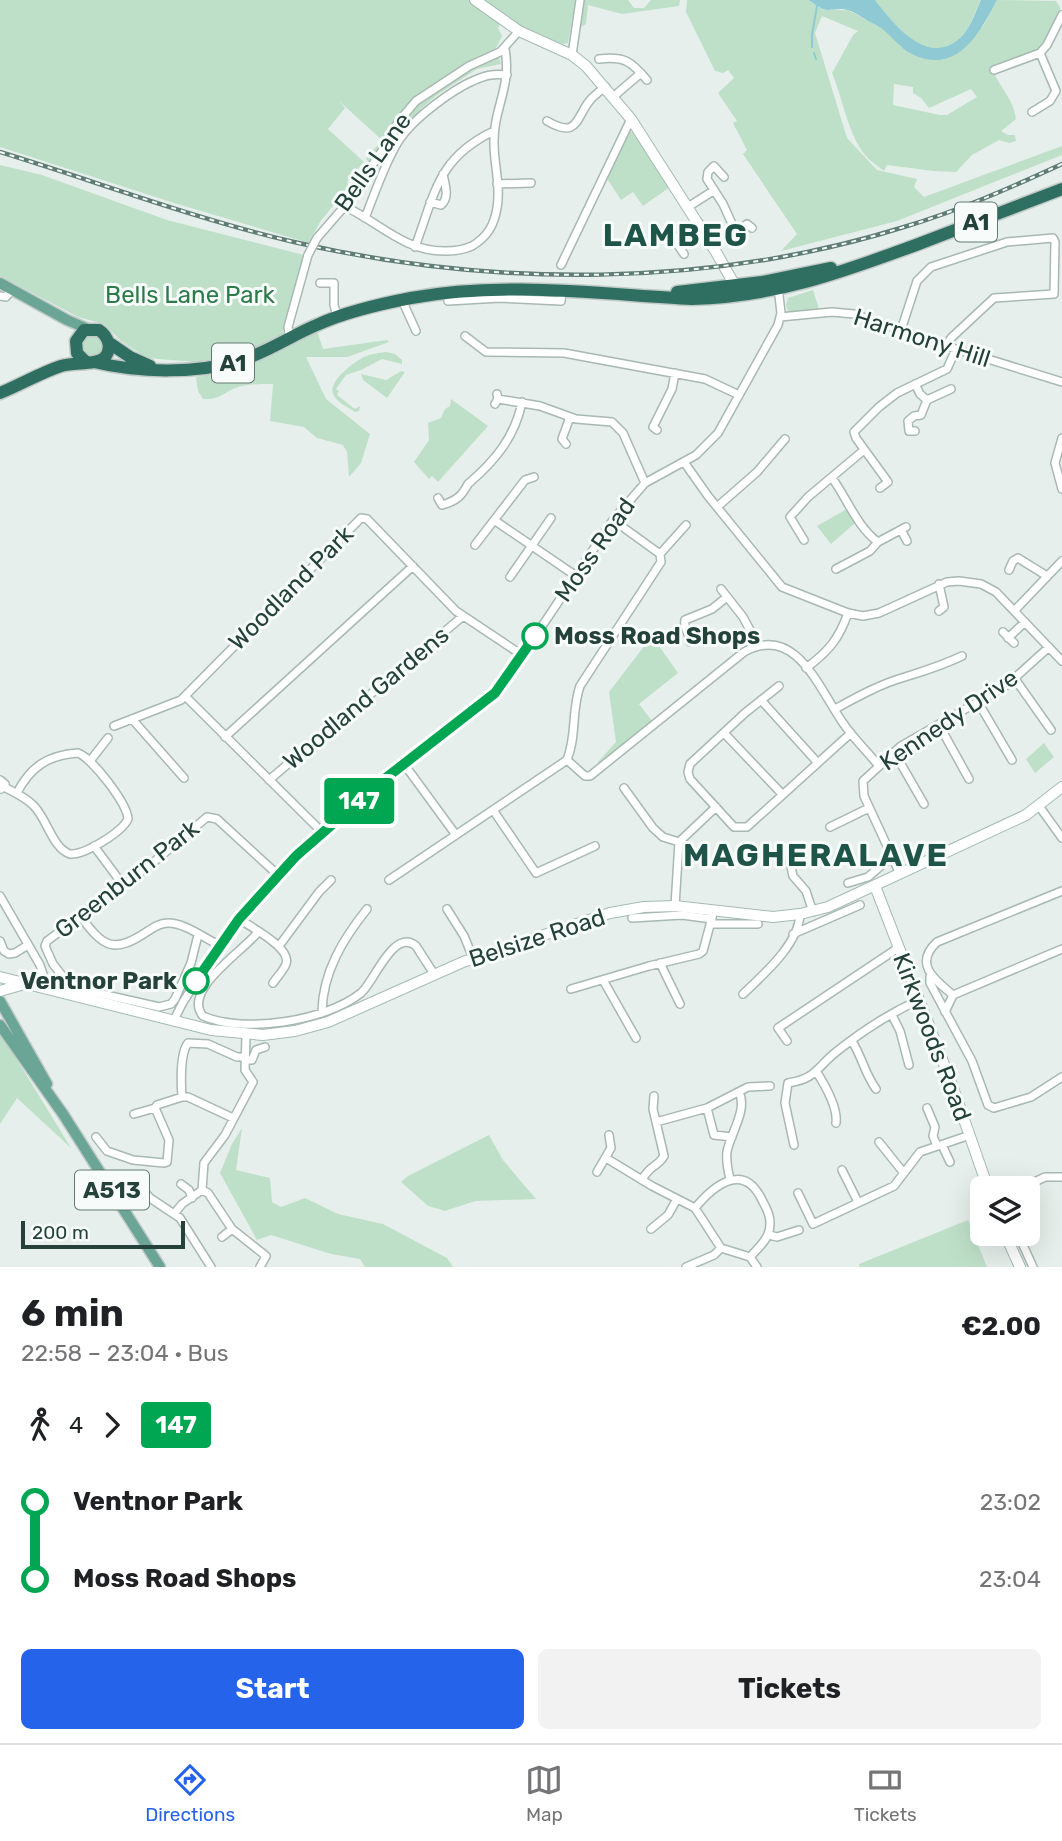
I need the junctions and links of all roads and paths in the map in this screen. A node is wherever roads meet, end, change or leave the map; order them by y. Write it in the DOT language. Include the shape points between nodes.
graph roads {
  1 [pos="475,0"];
  2 [pos="580,0"];
  3 [pos="1062,15"];
  4 [pos="519,31"];
  5 [pos="505,48"];
  6 [pos="1040,53"];
  7 [pos="572,55"];
  8 [pos="604,61"];
  9 [pos="994,71"];
  10 [pos="507,75"];
  11 [pos="606,87"];
  12 [pos="613,97"];
  13 [pos="1038,112"];
  14 [pos="631,119"];
  15 [pos="547,121"];
  16 [pos="494,131"];
  17 [pos="443,174"];
  18 [pos="724,177"];
  19 [pos="531,183"];
  20 [pos="497,184"];
  21 [pos="1062,190"];
  22 [pos="713,191"];
  23 [pos="430,202"];
  24 [pos="343,207"];
  25 [pos="688,207"];
  26 [pos="365,218"];
  27 [pos="699,223"];
  28 [pos="752,228"];
  29 [pos="415,247"];
  30 [pos="684,254"];
  31 [pos="561,265"];
  32 [pos="0,283"];
  33 [pos="320,283"];
  34 [pos="778,285"];
  35 [pos="12,289"];
  36 [pos="736,291"];
  37 [pos="0,296"];
  38 [pos="459,296"];
  39 [pos="402,300"];
  40 [pos="448,301"];
  41 [pos="337,316"];
  42 [pos="780,317"];
  43 [pos="67,320"];
  44 [pos="88,329"];
  45 [pos="901,330"];
  46 [pos="416,331"];
  47 [pos="468,337"];
  48 [pos="290,340"];
  49 [pos="108,342"];
  50 [pos="75,344"];
  51 [pos="946,346"];
  52 [pos="956,349"];
  53 [pos="90,362"];
  54 [pos="61,366"];
  55 [pos="157,369"];
  56 [pos="675,373"];
  57 [pos="1062,382"];
  58 [pos="915,384"];
  59 [pos="951,389"];
  60 [pos="0,394"];
  61 [pos="739,395"];
  62 [pos="496,399"];
  63 [pos="927,400"];
  64 [pos="522,402"];
  65 [pos="570,417"];
  66 [pos="657,430"];
  67 [pos="915,431"];
  68 [pos="785,439"];
  69 [pos="1062,439"];
  70 [pos="565,444"];
  71 [pos="864,450"];
  72 [pos="684,462"];
  73 [pos="534,477"];
  74 [pos="832,478"];
  75 [pos="645,483"];
  76 [pos="880,488"];
  77 [pos="1062,489"];
  78 [pos="438,498"];
  79 [pos="717,507"];
  80 [pos="551,518"];
  81 [pos="494,520"];
  82 [pos="613,520"];
  83 [pos="686,525"];
  84 [pos="809,530"];
  85 [pos="907,541"];
  86 [pos="878,542"];
  87 [pos="474,545"];
  88 [pos="532,546"];
  89 [pos="660,554"];
  90 [pos="1062,561"];
  91 [pos="413,566"];
  92 [pos="836,569"];
  93 [pos="1009,571"];
  94 [pos="510,576"];
  95 [pos="576,576"];
  96 [pos="1046,576"];
  97 [pos="939,584"];
  98 [pos="721,589"];
  99 [pos="727,597"];
  100 [pos="1015,610"];
  101 [pos="939,611"];
  102 [pos="848,613"];
  103 [pos="463,616"];
  104 [pos="1026,622"];
  105 [pos="1008,638"];
  106 [pos="690,642"];
  107 [pos="758,645"];
  108 [pos="1049,647"];
  109 [pos="522,655"];
  110 [pos="962,656"];
  111 [pos="1062,661"];
  112 [pos="806,668"];
  113 [pos="1015,679"];
  114 [pos="779,686"];
  115 [pos="185,696"];
  116 [pos="761,701"];
  117 [pos="978,702"];
  118 [pos="835,709"];
  119 [pos="132,719"];
  120 [pos="939,725"];
  121 [pos="114,726"];
  122 [pos="1051,730"];
  123 [pos="724,733"];
  124 [pos="851,733"];
  125 [pos="225,737"];
  126 [pos="108,738"];
  127 [pos="894,752"];
  128 [pos="567,760"];
  129 [pos="1012,760"];
  130 [pos="90,761"];
  131 [pos="818,763"];
  132 [pos="404,764"];
  133 [pos="878,765"];
  134 [pos="184,778"];
  135 [pos="969,779"];
  136 [pos="269,780"];
  137 [pos="1,786"];
  138 [pos="1062,787"];
  139 [pos="624,788"];
  140 [pos="17,793"];
  141 [pos="782,794"];
  142 [pos="925,804"];
  143 [pos="1039,806"];
  144 [pos="716,807"];
  145 [pos="869,808"];
  146 [pos="493,810"];
  147 [pos="830,827"];
  148 [pos="322,832"];
  149 [pos="456,835"];
  150 [pos="1062,838"];
  151 [pos="679,842"];
  152 [pos="94,846"];
  153 [pos="595,846"];
  154 [pos="891,856"];
  155 [pos="793,857"];
  156 [pos="900,874"];
  157 [pos="278,875"];
  158 [pos="331,880"];
  159 [pos="389,880"];
  160 [pos="848,883"];
  161 [pos="123,886"];
  162 [pos="875,886"];
  163 [pos="1062,891"];
  164 [pos="0,896"];
  165 [pos="860,905"];
  166 [pos="675,906"];
  167 [pos="367,909"];
  168 [pos="447,909"];
  169 [pos="813,912"];
  170 [pos="800,914"];
  171 [pos="81,917"];
  172 [pos="632,918"];
  173 [pos="712,918"];
  174 [pos="239,919"];
  175 [pos="758,924"];
  176 [pos="258,932"];
  177 [pos="793,934"];
  178 [pos="198,935"];
  179 [pos="0,941"];
  180 [pos="28,945"];
  181 [pos="219,945"];
  182 [pos="279,946"];
  183 [pos="898,948"];
  184 [pos="1062,948"];
  185 [pos="473,958"];
  186 [pos="660,963"];
  187 [pos="434,974"];
  188 [pos="930,977"];
  189 [pos="2,978"];
  190 [pos="603,980"];
  191 [pos="273,983"];
  192 [pos="29,985"];
  193 [pos="40,988"];
  194 [pos="571,989"];
  195 [pos="0,991"];
  196 [pos="743,994"];
  197 [pos="953,995"];
  198 [pos="919,1000"];
  199 [pos="0,1001"];
  200 [pos="680,1004"];
  201 [pos="322,1011"];
  202 [pos="945,1012"];
  203 [pos="0,1014"];
  204 [pos="891,1015"];
  205 [pos="174,1020"];
  206 [pos="0,1025"];
  207 [pos="246,1035"];
  208 [pos="636,1038"];
  209 [pos="787,1041"];
  210 [pos="852,1041"];
  211 [pos="265,1047"];
  212 [pos="19,1054"];
  213 [pos="245,1058"];
  214 [pos="909,1065"];
  215 [pos="816,1071"];
  216 [pos="1062,1077"];
  217 [pos="767,1084"];
  218 [pos="876,1089"];
  219 [pos="739,1093"];
  220 [pos="182,1097"];
  221 [pos="663,1102"];
  222 [pos="155,1108"];
  223 [pos="707,1108"];
  224 [pos="927,1108"];
  225 [pos="63,1114"];
  226 [pos="134,1114"];
  227 [pos="233,1118"];
  228 [pos="656,1122"];
  229 [pos="836,1124"];
  230 [pos="610,1135"];
  231 [pos="970,1135"];
  232 [pos="96,1137"];
  233 [pos="732,1137"];
  234 [pos="880,1142"];
  235 [pos="794,1145"];
  236 [pos="939,1146"];
  237 [pos="147,1153"];
  238 [pos="606,1158"];
  239 [pos="146,1162"];
  240 [pos="950,1162"];
  241 [pos="842,1170"];
  242 [pos="597,1172"];
  243 [pos="904,1172"];
  244 [pos="131,1176"];
  245 [pos="984,1176"];
  246 [pos="1062,1177"];
  247 [pos="1040,1179"];
  248 [pos="642,1180"];
  249 [pos="730,1180"];
  250 [pos="181,1184"];
  251 [pos="202,1190"];
  252 [pos="798,1193"];
  253 [pos="192,1198"];
  254 [pos="677,1199"];
  255 [pos="858,1202"];
  256 [pos="695,1208"];
  257 [pos="174,1213"];
  258 [pos="232,1229"];
  259 [pos="652,1229"];
  260 [pos="799,1230"];
  261 [pos="769,1235"];
  262 [pos="222,1237"];
  263 [pos="1010,1246"];
  264 [pos="1023,1246"];
  265 [pos="721,1248"];
  266 [pos="750,1257"];
  267 [pos="691,1266"];
  268 [pos="160,1267"];
  269 [pos="211,1267"];
  270 [pos="260,1267"];
  271 [pos="757,1267"];
  272 [pos="1020,1267"];
  273 [pos="1032,1267"];
  1 -- 4 [label="street"];
  2 -- 7 [label="street"];
  3 -- 6 [label="street"];
  4 -- 5 [label="street, Bells Lane"];
  4 -- 7 [label="street"];
  5 -- 10 [label="street"];
  5 -- 24 [label="street, Bells Lane" via="469,65 416,101"];
  6 -- 9 [label="street"];
  6 -- 13 [label="street" via="1056,91"];
  7 -- 11 [label="street"];
  8 -- 12 [label="street" via="616,57 633,63 644,77"];
  10 -- 16 [label="street"];
  10 -- 26 [label="street" via="478,79 407,130"];
  11 -- 12 [label="street"];
  11 -- 15 [label="street" via="591,99 571,128"];
  12 -- 14 [label="street"];
  14 -- 25 [label="street"];
  14 -- 31 [label="street"];
  16 -- 17 [label="street" via="453,159"];
  16 -- 20 [label="street"];
  17 -- 23 [label="street"];
  17 -- 23 [label="street" via="445,201 441,205"];
  18 -- 22 [label="street" via="714,166 708,172"];
  19 -- 20 [label="street"];
  20 -- 29 [label="street" via="497,210 484,239 458,251"];
  21 -- 34 [label="highway, A1" via="832,276"];
  22 -- 25 [label="street"];
  22 -- 28 [label="street" via="733,226 740,229 747,223"];
  23 -- 29 [label="street"];
  24 -- 26 [label="street"];
  24 -- 48 [label="street, Bells Lane, bridge" via="317,238 309,256 288,327"];
  25 -- 27 [label="street"];
  26 -- 29 [label="street"];
  27 -- 30 [label="street" via="673,237"];
  27 -- 36 [label="street"];
  32 -- 35 [label="main road, A1"];
  33 -- 41 [label="street" via="334,283"];
  34 -- 36 [label="highway, A1"];
  34 -- 42 [label="street, Moss Road"];
  35 -- 37 [label="street" via="6,297"];
  35 -- 43 [label="main road, A1"];
  36 -- 38 [label="highway, A1" via="652,295 497,288"];
  38 -- 39 [label="highway, A1"];
  38 -- 40 [label="street"];
  39 -- 41 [label="highway, A1"];
  39 -- 46 [label="street"];
  41 -- 48 [label="highway, A1"];
  42 -- 45 [label="street, Harmony Hill" via="843,312"];
  42 -- 61 [label="street, Moss Road"];
  43 -- 44 [label="main road, A1"];
  43 -- 50 [label="main road"];
  44 -- 49 [label="highway, A1" via="99,330"];
  44 -- 50 [label="highway"];
  45 -- 51 [label="street, Harmony Hill"];
  45 -- 51 [label="street" via="917,281 931,267 1007,243 1053,238 1054,294 994,298"];
  47 -- 56 [label="street" via="486,352 564,353"];
  48 -- 55 [label="highway, A1" via="234,363"];
  49 -- 53 [label="highway" via="104,357"];
  49 -- 55 [label="highway, A1"];
  50 -- 53 [label="highway" via="80,358"];
  50 -- 54 [label="highway"];
  51 -- 52 [label="street, Harmony Hill"];
  52 -- 57 [label="street, Harmony Hill"];
  52 -- 58 [label="street" via="947,369"];
  53 -- 54 [label="highway"];
  53 -- 55 [label="highway, A1"];
  54 -- 60 [label="highway"];
  56 -- 61 [label="street" via="705,379"];
  56 -- 66 [label="street" via="653,427"];
  58 -- 63 [label="street"];
  58 -- 71 [label="street" via="879,407 854,432"];
  59 -- 63 [label="street"];
  61 -- 72 [label="street, Moss Road" via="718,433"];
  62 -- 64 [label="street"];
  63 -- 67 [label="street" via="921,415 908,421 909,431"];
  64 -- 65 [label="street"];
  64 -- 78 [label="street" via="511,437 491,454 456,501 442,505"];
  65 -- 70 [label="street" via="562,439"];
  65 -- 75 [label="street" via="606,420 620,428"];
  68 -- 79 [label="street" via="757,472"];
  69 -- 77 [label="street" via="1055,463"];
  71 -- 74 [label="street"];
  71 -- 76 [label="street" via="888,482"];
  72 -- 75 [label="street, Moss Road"];
  72 -- 79 [label="street"];
  73 -- 81 [label="street" via="525,480"];
  74 -- 84 [label="street" via="790,517 802,538"];
  74 -- 86 [label="street" via="865,531"];
  75 -- 82 [label="street, Moss Road"];
  79 -- 102 [label="street" via="782,587"];
  80 -- 88 [label="street"];
  81 -- 87 [label="street"];
  81 -- 88 [label="street"];
  82 -- 89 [label="street"];
  82 -- 95 [label="street, Moss Road"];
  83 -- 89 [label="street"];
  85 -- 86 [label="street" via="904,529"];
  86 -- 92 [label="street"];
  88 -- 94 [label="street"];
  88 -- 95 [label="street"];
  89 -- 128 [label="street" via="661,562 580,686"];
  90 -- 96 [label="street"];
  91 -- 103 [label="street, Woodland Park"];
  91 -- 115 [label="street, Woodland Park" via="361,517"];
  91 -- 125 [label="street"];
  93 -- 96 [label="street" via="1018,558"];
  95 -- 109 [label="street, Moss Road"];
  96 -- 100 [label="street"];
  97 -- 100 [label="street" via="981,584"];
  97 -- 101 [label="street" via="944,607"];
  97 -- 102 [label="street" via="879,613"];
  98 -- 99 [label="street"];
  99 -- 106 [label="street" via="685,620"];
  99 -- 107 [label="street"];
  100 -- 104 [label="street"];
  102 -- 112 [label="street" via="828,652"];
  103 -- 109 [label="street, Woodland Park"];
  103 -- 136 [label="street, Woodland Gardens"];
  104 -- 105 [label="street"];
  104 -- 108 [label="street"];
  107 -- 112 [label="street" via="785,648"];
  107 -- 128 [label="street" via="590,776"];
  108 -- 111 [label="street"];
  108 -- 113 [label="street, Kennedy Drive"];
  109 -- 132 [label="street, Moss Road" via="495,693"];
  110 -- 118 [label="street" via="873,689"];
  112 -- 118 [label="street"];
  113 -- 117 [label="street, Kennedy Drive"];
  113 -- 122 [label="street"];
  114 -- 116 [label="street"];
  115 -- 119 [label="street, Woodland Park"];
  115 -- 125 [label="street"];
  116 -- 123 [label="street"];
  116 -- 131 [label="street"];
  117 -- 120 [label="street, Kennedy Drive"];
  117 -- 129 [label="street"];
  118 -- 124 [label="street"];
  119 -- 121 [label="street, Woodland Park"];
  119 -- 134 [label="street"];
  120 -- 127 [label="street, Kennedy Drive"];
  120 -- 135 [label="street"];
  123 -- 141 [label="street"];
  123 -- 144 [label="street" via="690,764 688,772"];
  124 -- 131 [label="street"];
  124 -- 133 [label="street"];
  125 -- 136 [label="street"];
  126 -- 130 [label="street"];
  127 -- 133 [label="street, Kennedy Drive"];
  127 -- 142 [label="street"];
  128 -- 146 [label="street"];
  130 -- 140 [label="street" via="78,753 43,763 25,778"];
  130 -- 152 [label="street" via="126,809 128,819 123,828"];
  131 -- 141 [label="street"];
  132 -- 148 [label="street, Moss Road"];
  132 -- 149 [label="street"];
  133 -- 145 [label="street, Kennedy Drive" via="862,786"];
  136 -- 148 [label="street"];
  137 -- 140 [label="street"];
  138 -- 143 [label="street, Belsize Road"];
  139 -- 151 [label="street" via="653,828"];
  140 -- 152 [label="street" via="42,814 65,852 76,855"];
  141 -- 144 [label="street" via="747,827 734,827"];
  143 -- 150 [label="street"];
  143 -- 156 [label="street, Belsize Road"];
  144 -- 151 [label="street"];
  145 -- 147 [label="street"];
  145 -- 154 [label="street, Kennedy Drive"];
  146 -- 149 [label="street"];
  146 -- 153 [label="street" via="536,873"];
  148 -- 157 [label="street, Moss Road"];
  149 -- 159 [label="street"];
  151 -- 166 [label="street"];
  152 -- 161 [label="street"];
  154 -- 156 [label="street, Kennedy Drive"];
  154 -- 160 [label="street" via="868,877"];
  155 -- 169 [label="street" via="793,876 806,891"];
  156 -- 162 [label="street, Belsize Road"];
  157 -- 161 [label="street, Greenburn Park" via="211,816"];
  157 -- 174 [label="street, Moss Road"];
  158 -- 182 [label="street"];
  161 -- 171 [label="street, Greenburn Park"];
  162 -- 169 [label="street, Belsize Road"];
  162 -- 183 [label="street, Kirkwoods Road"];
  163 -- 188 [label="street" via="937,943 930,949"];
  164 -- 180 [label="street"];
  165 -- 177 [label="street"];
  166 -- 173 [label="street, Belsize Road"];
  166 -- 185 [label="street, Belsize Road" via="594,917"];
  167 -- 201 [label="street" via="334,958"];
  168 -- 185 [label="street"];
  169 -- 170 [label="street, Belsize Road"];
  170 -- 173 [label="street, Belsize Road"];
  170 -- 177 [label="street"];
  171 -- 178 [label="street" via="97,937 113,946 126,945 166,923"];
  171 -- 178 [label="street, Greenburn Park" via="47,942 45,950 71,987 159,1007 175,999"];
  172 -- 173 [label="street"];
  173 -- 175 [label="street"];
  173 -- 186 [label="street" via="703,951"];
  174 -- 176 [label="street"];
  174 -- 181 [label="street, Moss Road"];
  176 -- 182 [label="street"];
  176 -- 201 [label="street" via="219,968 200,995 199,1012 209,1019 244,1025"];
  177 -- 196 [label="street" via="777,961"];
  178 -- 181 [label="street"];
  179 -- 180 [label="street" via="9,954"];
  180 -- 193 [label="street" via="42,970"];
  181 -- 205 [label="street, Moss Road"];
  182 -- 191 [label="street" via="287,962"];
  183 -- 198 [label="street, Kirkwoods Road"];
  183 -- 209 [label="street" via="779,1028"];
  184 -- 197 [label="street"];
  185 -- 187 [label="street, Belsize Road"];
  186 -- 190 [label="street"];
  186 -- 200 [label="street"];
  187 -- 201 [label="street" via="416,946 402,942 384,960 369,986 351,1000"];
  187 -- 207 [label="street, Belsize Road" via="311,1027"];
  188 -- 197 [label="street"];
  188 -- 202 [label="street"];
  189 -- 192 [label="street, Belsize Road"];
  190 -- 194 [label="street"];
  190 -- 208 [label="street"];
  192 -- 193 [label="street, Belsize Road"];
  192 -- 195 [label="street, Belsize Road"];
  193 -- 205 [label="street, Belsize Road"];
  197 -- 202 [label="street"];
  198 -- 204 [label="street"];
  198 -- 231 [label="street, Kirkwoods Road"];
  199 -- 225 [label="main road, A513"];
  202 -- 216 [label="street" via="972,1061 988,1105 994,1108 1031,1097"];
  203 -- 212 [label="main road, A513"];
  204 -- 210 [label="street"];
  204 -- 214 [label="street"];
  205 -- 207 [label="street, Belsize Road"];
  206 -- 212 [label="main road, A513"];
  207 -- 213 [label="street"];
  210 -- 215 [label="street"];
  210 -- 218 [label="street"];
  211 -- 213 [label="street" via="256,1050 252,1060"];
  212 -- 225 [label="main road, A513"];
  213 -- 220 [label="street" via="208,1044 188,1044 184,1047"];
  213 -- 227 [label="street" via="253,1082"];
  215 -- 229 [label="street" via="837,1116"];
  215 -- 235 [label="street" via="806,1080 788,1083 785,1103"];
  217 -- 219 [label="street"];
  219 -- 223 [label="street"];
  219 -- 233 [label="street" via="741,1108"];
  220 -- 222 [label="street"];
  220 -- 227 [label="street"];
  221 -- 228 [label="street" via="653,1099"];
  222 -- 226 [label="street"];
  222 -- 239 [label="street" via="169,1140 167,1162"];
  223 -- 228 [label="street"];
  223 -- 233 [label="street" via="714,1135"];
  224 -- 236 [label="street"];
  225 -- 268 [label="main road, A513"];
  227 -- 251 [label="street" via="204,1163"];
  228 -- 248 [label="street" via="664,1156 648,1168"];
  230 -- 238 [label="street"];
  231 -- 236 [label="street"];
  231 -- 245 [label="street, Kirkwoods Road"];
  232 -- 239 [label="street" via="107,1151"];
  233 -- 249 [label="street" via="727,1153"];
  234 -- 243 [label="street"];
  236 -- 240 [label="street"];
  236 -- 243 [label="street" via="920,1152"];
  237 -- 239 [label="street"];
  238 -- 242 [label="street"];
  238 -- 248 [label="street"];
  241 -- 255 [label="street"];
  243 -- 255 [label="street" via="894,1185"];
  244 -- 257 [label="street" via="150,1198"];
  246 -- 247 [label="street"];
  248 -- 254 [label="street"];
  249 -- 256 [label="street"];
  249 -- 261 [label="street" via="740,1179 759,1193 770,1217"];
  250 -- 253 [label="street"];
  251 -- 253 [label="street"];
  251 -- 258 [label="street"];
  252 -- 255 [label="street" via="813,1224"];
  253 -- 257 [label="street"];
  254 -- 256 [label="street"];
  254 -- 259 [label="street"];
  256 -- 265 [label="street"];
  257 -- 269 [label="street"];
  258 -- 262 [label="street"];
  258 -- 270 [label="street" via="266,1256"];
  260 -- 261 [label="street"];
  261 -- 266 [label="street"];
  263 -- 272 [label="street"];
  264 -- 273 [label="street"];
  265 -- 266 [label="street"];
  265 -- 267 [label="street"];
  266 -- 271 [label="street"];
}
